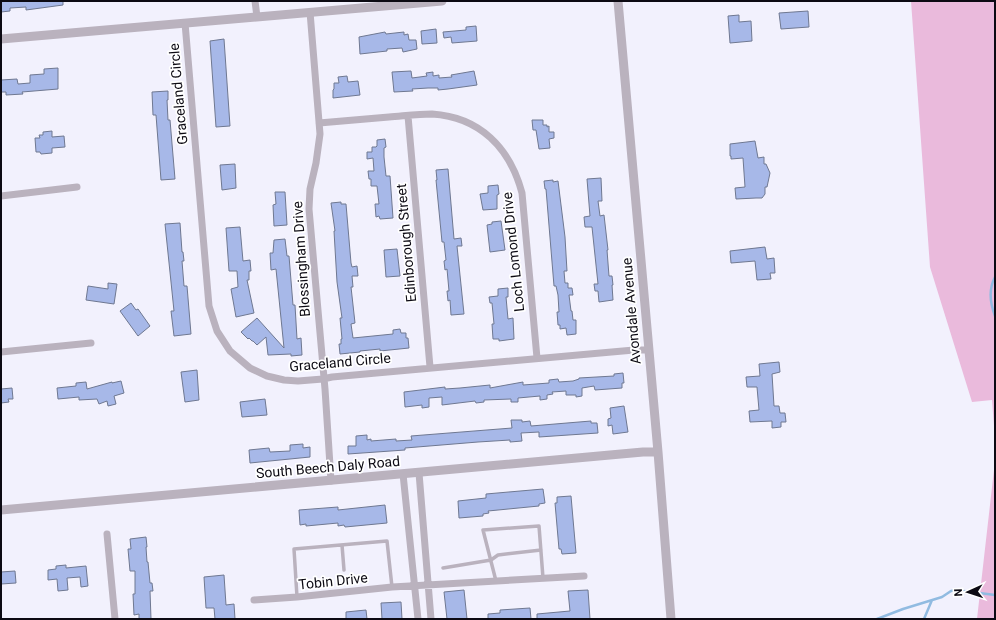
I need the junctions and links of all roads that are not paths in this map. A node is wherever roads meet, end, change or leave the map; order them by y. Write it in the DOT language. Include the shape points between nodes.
graph roads {
  1 [pos="255,1"];
  2 [pos="442,1"];
  3 [pos="618,1"];
  4 [pos="310,12"];
  5 [pos="256,17"];
  6 [pos="185,23"];
  7 [pos="1,39"];
  8 [pos="408,116"];
  9 [pos="319,123"];
  10 [pos="77,187"];
  11 [pos="1,196"];
  12 [pos="91,343"];
  13 [pos="649,350"];
  14 [pos="1,352"];
  15 [pos="537,358"];
  16 [pos="430,367"];
  17 [pos="323,379"];
  18 [pos="658,452"];
  19 [pos="419,473"];
  20 [pos="403,474"];
  21 [pos="331,481"];
  22 [pos="1,510"];
  23 [pos="107,534"];
  24 [pos="342,545"];
  25 [pos="541,550"];
  26 [pos="491,560"];
  27 [pos="443,568"];
  28 [pos="344,570"];
  29 [pos="584,576"];
  30 [pos="543,578"];
  31 [pos="496,581"];
  32 [pos="428,585"];
  33 [pos="415,586"];
  34 [pos="392,588"];
  35 [pos="297,598"];
  36 [pos="254,600"];
  37 [pos="115,619"];
  38 [pos="418,619"];
  39 [pos="432,619"];
  40 [pos="671,619"];
  1 -- 5 [label="street"];
  2 -- 4 [label="street"];
  3 -- 13 [label="street, Avondale Avenue"];
  4 -- 5 [label="street"];
  4 -- 9 [label="street, Blossingham Drive"];
  5 -- 6 [label="street"];
  6 -- 7 [label="street"];
  6 -- 17 [label="street, Graceland Circle" via="209,306 213,320 230,351 259,372 284,380"];
  8 -- 9 [label="street, Loch Lomond Drive"];
  8 -- 15 [label="street, Loch Lomond Drive" via="451,116 477,127 500,148 513,168 524,206"];
  8 -- 16 [label="street, Edinborough Street"];
  9 -- 17 [label="street, Blossingham Drive" via="319,149 310,189 309,209"];
  10 -- 11 [label="street"];
  12 -- 14 [label="street"];
  13 -- 15 [label="street, Graceland Circle"];
  13 -- 18 [label="street, Avondale Avenue"];
  15 -- 16 [label="street, Graceland Circle"];
  16 -- 17 [label="street, Graceland Circle"];
  17 -- 21 [label="street, Blossingham Drive"];
  18 -- 19 [label="street, South Beech Daly Road"];
  18 -- 40 [label="street, Avondale Avenue"];
  19 -- 20 [label="street, South Beech Daly Road"];
  19 -- 32 [label="street"];
  20 -- 21 [label="street, South Beech Daly Road"];
  20 -- 33 [label="street"];
  21 -- 22 [label="street, South Beech Daly Road"];
  23 -- 37 [label="street"];
  24 -- 28 [label="lane"];
  24 -- 34 [label="lane" via="387,541"];
  24 -- 35 [label="lane" via="294,549"];
  25 -- 26 [label="lane" via="498,555"];
  25 -- 26 [label="lane" via="539,526 483,530"];
  25 -- 30 [label="lane"];
  26 -- 27 [label="lane"];
  26 -- 31 [label="lane"];
  29 -- 30 [label="street, Tobin Drive"];
  30 -- 31 [label="street, Tobin Drive"];
  31 -- 32 [label="street, Tobin Drive"];
  32 -- 33 [label="street, Tobin Drive"];
  32 -- 39 [label="street"];
  33 -- 34 [label="street, Tobin Drive"];
  33 -- 38 [label="street"];
  34 -- 35 [label="street, Tobin Drive"];
  35 -- 36 [label="street, Tobin Drive"];
}
